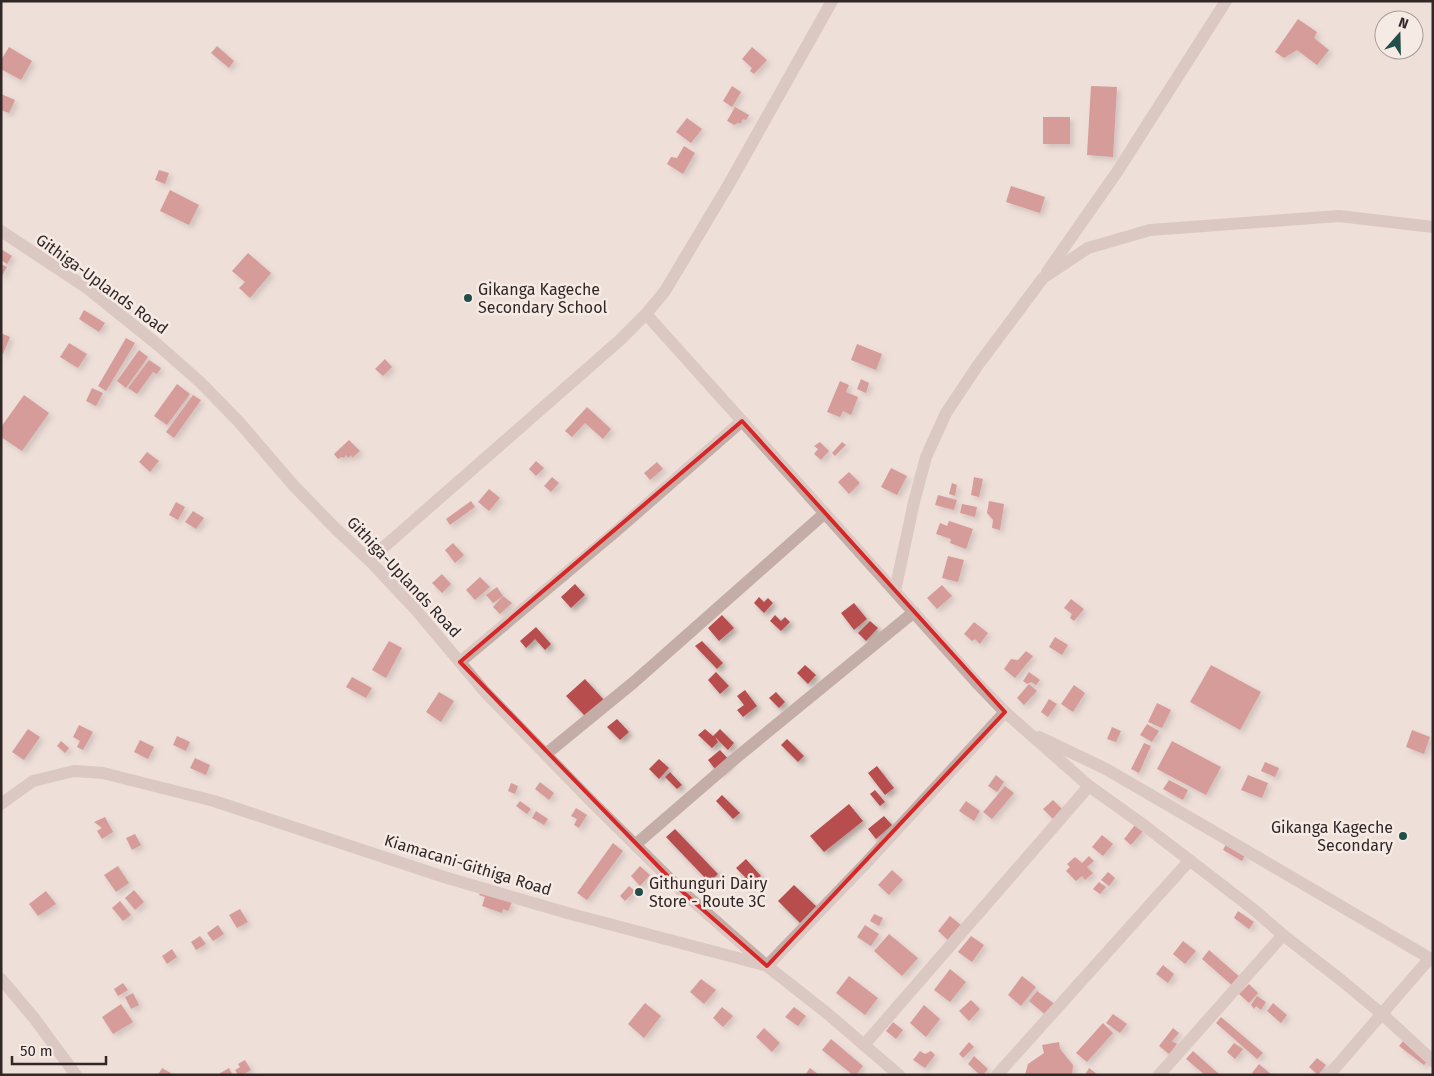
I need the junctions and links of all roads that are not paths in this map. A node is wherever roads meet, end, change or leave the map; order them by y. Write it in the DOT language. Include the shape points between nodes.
graph roads {
  1 [pos="832,1"];
  2 [pos="1226,1"];
  3 [pos="1433,227"];
  4 [pos="1,231"];
  5 [pos="1043,278"];
  6 [pos="646,314"];
  7 [pos="742,421"];
  8 [pos="825,513"];
  9 [pos="369,560"];
  10 [pos="895,591"];
  11 [pos="914,612"];
  12 [pos="460,662"];
  13 [pos="1005,712"];
  14 [pos="1027,732"];
  15 [pos="546,754"];
  16 [pos="1089,786"];
  17 [pos="1,804"];
  18 [pos="635,845"];
  19 [pos="1190,860"];
  20 [pos="1283,935"];
  21 [pos="1431,959"];
  22 [pos="767,966"];
  23 [pos="1,979"];
  24 [pos="1382,1014"];
  25 [pos="864,1045"];
  26 [pos="1433,1061"];
  27 [pos="76,1075"];
  28 [pos="899,1075"];
  29 [pos="997,1075"];
  30 [pos="1159,1075"];
  31 [pos="1329,1075"];
  1 -- 6 [label="street" via="665,291"];
  2 -- 5 [label="street" via="1117,172"];
  3 -- 5 [label="street" via="1339,216 1150,230 1088,248"];
  4 -- 9 [label="street, Githiga-Uplands Road" via="87,288 200,382 294,486"];
  5 -- 10 [label="street" via="946,414 926,457"];
  6 -- 7 [label="street"];
  6 -- 9 [label="street"];
  7 -- 8 [label="street"];
  7 -- 12 [label="street"];
  8 -- 10 [label="street"];
  8 -- 15 [label="street" via="634,682"];
  9 -- 12 [label="street, Githiga-Uplands Road"];
  10 -- 11 [label="street"];
  11 -- 13 [label="street"];
  11 -- 18 [label="street" via="730,762"];
  12 -- 15 [label="street, Githiga-Uplands Road"];
  13 -- 14 [label="street"];
  13 -- 22 [label="street"];
  14 -- 16 [label="street"];
  14 -- 21 [label="street" via="1106,770"];
  15 -- 18 [label="street, Githiga-Uplands Road"];
  16 -- 19 [label="street"];
  16 -- 25 [label="street"];
  17 -- 22 [label="street, Kiamacani-Githiga Road" via="34,782 74,771 103,772 214,801 444,877"];
  18 -- 22 [label="street, Githiga-Uplands Road"];
  19 -- 20 [label="street"];
  19 -- 29 [label="street"];
  20 -- 24 [label="street"];
  20 -- 30 [label="street"];
  21 -- 24 [label="street"];
  22 -- 25 [label="street, Kiamacani-Githiga Road"];
  23 -- 27 [label="street"];
  24 -- 26 [label="street"];
  24 -- 31 [label="street"];
  25 -- 28 [label="street, Kiamacani-Githiga Road"];
}
